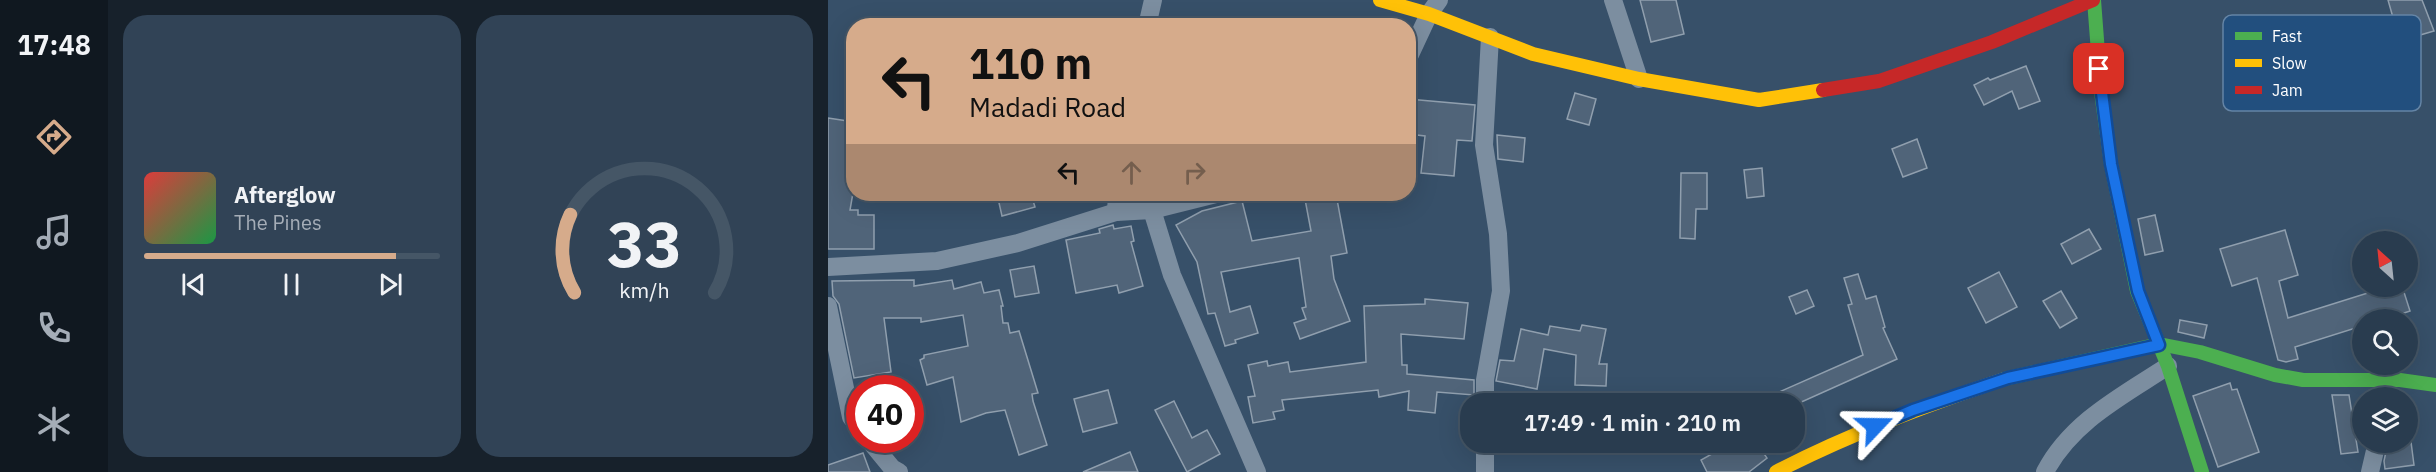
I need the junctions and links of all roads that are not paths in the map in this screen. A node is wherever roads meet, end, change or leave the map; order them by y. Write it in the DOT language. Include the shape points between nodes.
graph roads {
  1 [pos="1153,0"];
  2 [pos="1380,0"];
  3 [pos="1614,0"];
  4 [pos="2093,0"];
  5 [pos="2067,4"];
  6 [pos="1434,7"];
  7 [pos="1149,18"];
  8 [pos="1490,37"];
  9 [pos="1416,42"];
  10 [pos="1639,79"];
  11 [pos="1117,201"];
  12 [pos="1188,201"];
  13 [pos="1152,210"];
  14 [pos="1116,212"];
  15 [pos="828,267"];
  16 [pos="828,306"];
  17 [pos="2159,345"];
  18 [pos="2168,366"];
  19 [pos="2400,380"];
  20 [pos="2436,385"];
  21 [pos="2398,387"];
  22 [pos="846,393"];
  23 [pos="1485,393"];
  24 [pos="880,453"];
  25 [pos="1485,453"];
  26 [pos="2374,453"];
  27 [pos="899,472"];
  28 [pos="1257,472"];
  29 [pos="1485,472"];
  30 [pos="1776,472"];
  31 [pos="2045,472"];
  32 [pos="2202,472"];
  33 [pos="2370,472"];
  1 -- 7 [label="street"];
  2 -- 6 [label="street"];
  3 -- 10 [label="street"];
  4 -- 5 [label="street"];
  4 -- 17 [label="street" via="2111,164 2138,291"];
  5 -- 10 [label="street" via="1992,42 1879,81 1759,100"];
  6 -- 8 [label="street"];
  6 -- 9 [label="street"];
  8 -- 10 [label="street" via="1533,54"];
  8 -- 23 [label="street" via="1484,145 1498,234 1501,291"];
  11 -- 14 [label="street"];
  12 -- 13 [label="street"];
  13 -- 14 [label="street"];
  13 -- 28 [label="street" via="1172,275"];
  14 -- 15 [label="street" via="1018,243 937,261"];
  16 -- 22 [label="street"];
  17 -- 18 [label="street"];
  17 -- 19 [label="street" via="2303,380"];
  17 -- 30 [label="street" via="1998,382 1913,410"];
  18 -- 31 [label="street" via="2074,431"];
  18 -- 32 [label="street"];
  19 -- 20 [label="street"];
  19 -- 21 [label="street"];
  24 -- 27 [label="street"];
  25 -- 29 [label="street"];
  26 -- 33 [label="street"];
}
